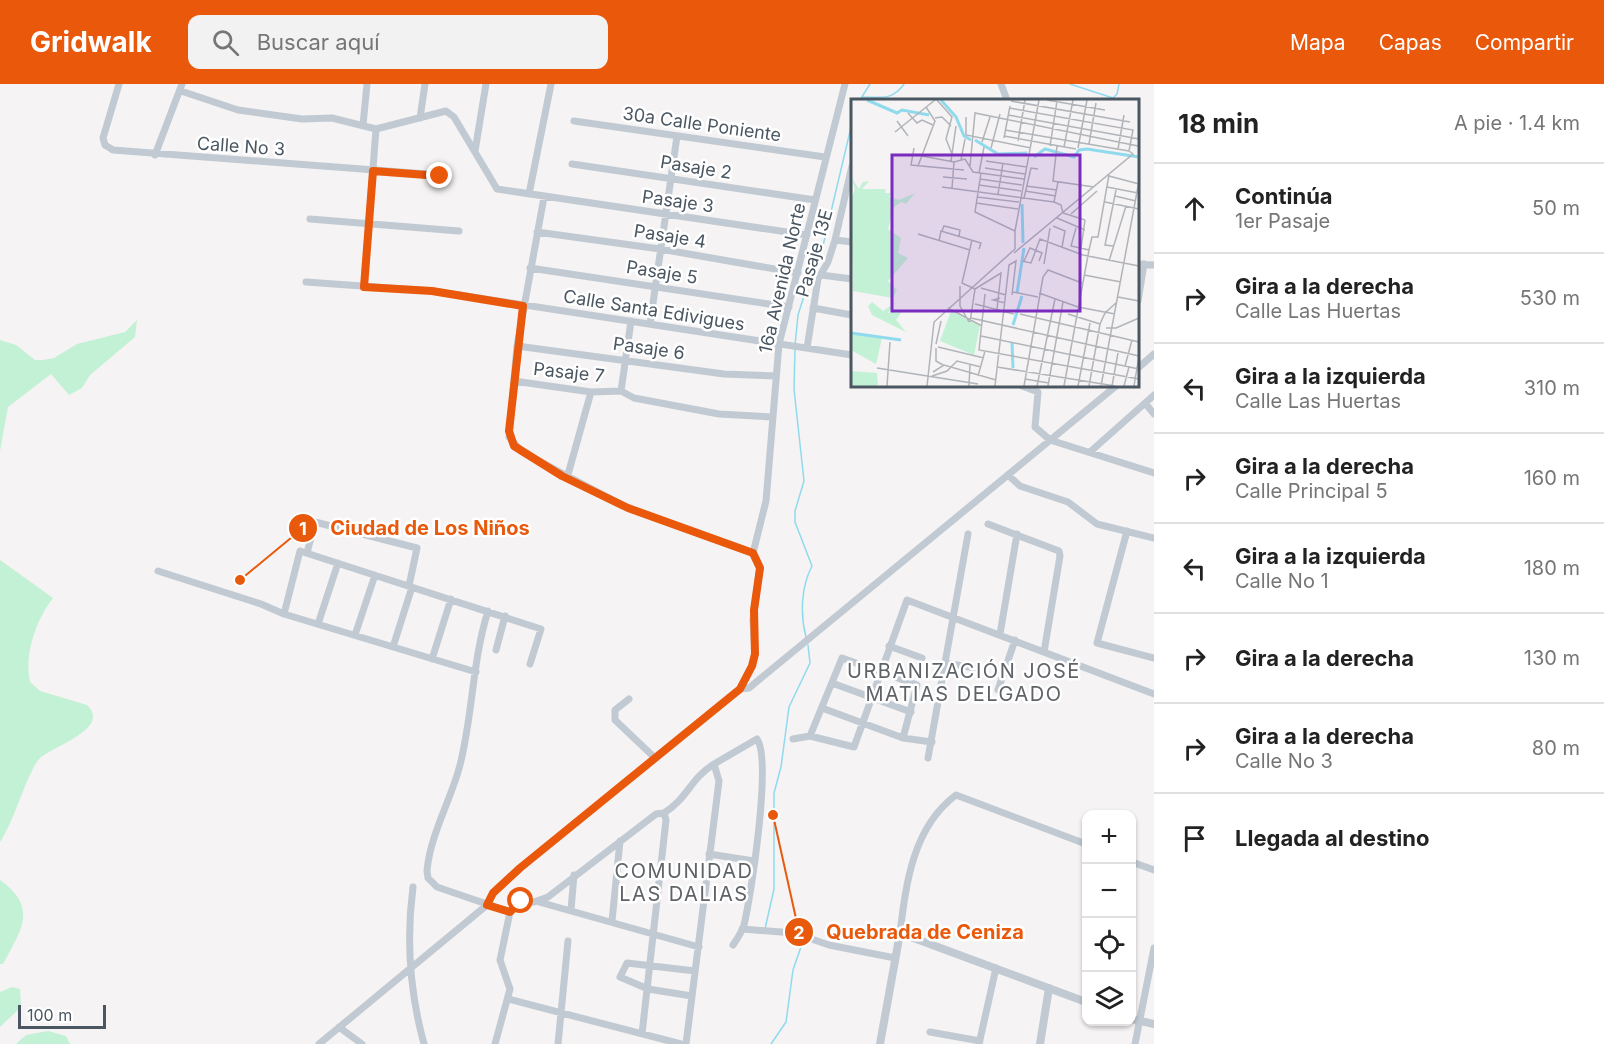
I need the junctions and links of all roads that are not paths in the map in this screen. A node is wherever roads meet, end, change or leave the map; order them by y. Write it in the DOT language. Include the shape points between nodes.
graph roads {
  1 [pos="120,84"];
  2 [pos="367,84"];
  3 [pos="425,84"];
  4 [pos="486,84"];
  5 [pos="551,84"];
  6 [pos="845,84"];
  7 [pos="1001,84"];
  8 [pos="182,87"];
  9 [pos="1007,99"];
  10 [pos="420,118"];
  11 [pos="574,120"];
  12 [pos="363,125"];
  13 [pos="375,129"];
  14 [pos="677,136"];
  15 [pos="475,151"];
  16 [pos="155,154"];
  17 [pos="825,157"];
  18 [pos="572,164"];
  19 [pos="851,170"];
  20 [pos="373,171"];
  21 [pos="440,176"];
  22 [pos="671,178"];
  23 [pos="529,194"];
  24 [pos="544,197"];
  25 [pos="815,200"];
  26 [pos="843,204"];
  27 [pos="851,206"];
  28 [pos="666,214"];
  29 [pos="310,219"];
  30 [pos="368,225"];
  31 [pos="459,231"];
  32 [pos="537,232"];
  33 [pos="807,235"];
  34 [pos="835,240"];
  35 [pos="851,242"];
  36 [pos="660,249"];
  37 [pos="1141,264"];
  38 [pos="1154,265"];
  39 [pos="530,268"];
  40 [pos="798,273"];
  41 [pos="820,275"];
  42 [pos="851,279"];
  43 [pos="306,282"];
  44 [pos="1139,282"];
  45 [pos="655,285"];
  46 [pos="364,287"];
  47 [pos="523,306"];
  48 [pos="789,307"];
  49 [pos="813,308"];
  50 [pos="851,315"];
  51 [pos="631,321"];
  52 [pos="650,324"];
  53 [pos="779,344"];
  54 [pos="517,346"];
  55 [pos="807,348"];
  56 [pos="1154,354"];
  57 [pos="851,355"];
  58 [pos="626,359"];
  59 [pos="1139,366"];
  60 [pos="776,376"];
  61 [pos="514,381"];
  62 [pos="1025,387"];
  63 [pos="1115,387"];
  64 [pos="621,391"];
  65 [pos="591,392"];
  66 [pos="1154,395"];
  67 [pos="1145,403"];
  68 [pos="1154,414"];
  69 [pos="772,417"];
  70 [pos="1050,440"];
  71 [pos="1090,452"];
  72 [pos="1154,473"];
  73 [pos="1008,475"];
  74 [pos="567,478"];
  75 [pos="988,524"];
  76 [pos="1126,531"];
  77 [pos="968,534"];
  78 [pos="1017,534"];
  79 [pos="1154,538"];
  80 [pos="753,553"];
  81 [pos="307,554"];
  82 [pos="338,563"];
  83 [pos="158,572"];
  84 [pos="375,575"];
  85 [pos="410,586"];
  86 [pos="451,599"];
  87 [pos="488,611"];
  88 [pos="284,614"];
  89 [pos="505,616"];
  90 [pos="954,617"];
  91 [pos="318,624"];
  92 [pos="1000,634"];
  93 [pos="355,635"];
  94 [pos="1015,640"];
  95 [pos="889,646"];
  96 [pos="393,647"];
  97 [pos="496,650"];
  98 [pos="1044,652"];
  99 [pos="922,658"];
  100 [pos="1154,658"];
  101 [pos="432,659"];
  102 [pos="945,663"];
  103 [pos="530,664"];
  104 [pos="981,669"];
  105 [pos="880,671"];
  106 [pos="476,672"];
  107 [pos="832,683"];
  108 [pos="740,689"];
  109 [pos="998,690"];
  110 [pos="1154,694"];
  111 [pos="870,697"];
  112 [pos="629,699"];
  113 [pos="822,708"];
  114 [pos="911,712"];
  115 [pos="862,723"];
  116 [pos="810,736"];
  117 [pos="903,738"];
  118 [pos="793,739"];
  119 [pos="932,742"];
  120 [pos="655,758"];
  121 [pos="928,758"];
  122 [pos="714,764"];
  123 [pos="664,813"];
  124 [pos="620,841"];
  125 [pos="1082,842"];
  126 [pos="709,855"];
  127 [pos="754,861"];
  128 [pos="1136,863"];
  129 [pos="1154,870"];
  130 [pos="574,875"];
  131 [pos="413,887"];
  132 [pos="538,901"];
  133 [pos="487,905"];
  134 [pos="571,910"];
  135 [pos="510,912"];
  136 [pos="612,921"];
  137 [pos="742,929"];
  138 [pos="900,933"];
  139 [pos="655,934"];
  140 [pos="568,941"];
  141 [pos="733,945"];
  142 [pos="699,947"];
  143 [pos="1154,948"];
  144 [pos="895,958"];
  145 [pos="651,966"];
  146 [pos="411,967"];
  147 [pos="996,968"];
  148 [pos="695,971"];
  149 [pos="1049,988"];
  150 [pos="648,989"];
  151 [pos="692,996"];
  152 [pos="508,999"];
  153 [pos="1082,1000"];
  154 [pos="561,1013"];
  155 [pos="1136,1020"];
  156 [pos="1154,1024"];
  157 [pos="1136,1026"];
  158 [pos="339,1027"];
  159 [pos="930,1032"];
  160 [pos="642,1034"];
  161 [pos="980,1043"];
  162 [pos="319,1044"];
  163 [pos="362,1044"];
  164 [pos="424,1044"];
  165 [pos="495,1044"];
  166 [pos="558,1044"];
  167 [pos="681,1044"];
  168 [pos="686,1044"];
  169 [pos="880,1044"];
  170 [pos="1040,1044"];
  171 [pos="1135,1044"];
  1 -- 16 [label="street, Calle No 3" via="105,132 105,145 120,152"];
  2 -- 12 [label="street"];
  3 -- 10 [label="street"];
  4 -- 15 [label="street"];
  5 -- 23 [label="street"];
  6 -- 17 [label="street, 16a Avenida Norte"];
  7 -- 9 [label="street"];
  8 -- 12 [label="street" via="238,110 302,119 332,118"];
  8 -- 16 [label="street"];
  10 -- 13 [label="street"];
  10 -- 15 [label="street" via="450,113"];
  11 -- 14 [label="street, 30a Calle Poniente"];
  12 -- 13 [label="street"];
  13 -- 20 [label="street"];
  14 -- 17 [label="street, 30a Calle Poniente"];
  14 -- 22 [label="street"];
  15 -- 23 [label="street, Pasaje 3" via="497,189"];
  16 -- 20 [label="street, Calle No 3"];
  17 -- 25 [label="street, 16a Avenida Norte"];
  18 -- 22 [label="street, Pasaje 2"];
  19 -- 26 [label="street, Pasaje 13E"];
  20 -- 21 [label="street, Calle No 3"];
  20 -- 30 [label="street"];
  22 -- 25 [label="street, Pasaje 2"];
  22 -- 28 [label="street"];
  23 -- 24 [label="street, Pasaje 3"];
  24 -- 28 [label="street, Pasaje 3"];
  24 -- 32 [label="street"];
  25 -- 33 [label="street, 16a Avenida Norte"];
  26 -- 27 [label="street"];
  26 -- 34 [label="street, Pasaje 13E"];
  28 -- 33 [label="street, Pasaje 3"];
  28 -- 36 [label="street"];
  29 -- 30 [label="street"];
  30 -- 31 [label="street"];
  30 -- 46 [label="street"];
  32 -- 36 [label="street, Pasaje 4"];
  32 -- 39 [label="street"];
  33 -- 40 [label="street, 16a Avenida Norte"];
  34 -- 35 [label="street"];
  34 -- 41 [label="street, Pasaje 13E"];
  36 -- 40 [label="street, Pasaje 4"];
  36 -- 45 [label="street"];
  37 -- 38 [label="street"];
  37 -- 44 [label="street"];
  39 -- 45 [label="street, Pasaje 5"];
  39 -- 47 [label="street"];
  40 -- 48 [label="street, 16a Avenida Norte"];
  41 -- 42 [label="street"];
  41 -- 49 [label="street, Pasaje 13E"];
  43 -- 46 [label="street, Calle Santa Edivigues"];
  45 -- 48 [label="street, Pasaje 5"];
  45 -- 52 [label="street"];
  46 -- 47 [label="street, Calle Santa Edivigues" via="432,291"];
  47 -- 51 [label="street, Calle Santa Edivigues"];
  47 -- 54 [label="street"];
  48 -- 53 [label="street, 16a Avenida Norte"];
  49 -- 50 [label="street"];
  49 -- 55 [label="street, Pasaje 13E"];
  51 -- 52 [label="street, Calle Santa Edivigues"];
  51 -- 58 [label="street"];
  52 -- 53 [label="street, Calle Santa Edivigues"];
  53 -- 55 [label="street, Calle Santa Edivigues"];
  53 -- 60 [label="street, 16a Avenida Norte"];
  54 -- 58 [label="street, Pasaje 6"];
  54 -- 61 [label="street"];
  55 -- 57 [label="street, Calle Santa Edivigues"];
  56 -- 59 [label="street"];
  58 -- 60 [label="street, Pasaje 6" via="724,374"];
  58 -- 64 [label="street"];
  60 -- 69 [label="street, 16a Avenida Norte"];
  61 -- 65 [label="street, Pasaje 7"];
  61 -- 74 [label="street" via="509,437 522,452"];
  62 -- 70 [label="street" via="1038,392 1035,427"];
  63 -- 70 [label="street"];
  64 -- 65 [label="street, Pasaje 7"];
  64 -- 69 [label="street" via="634,398 719,414"];
  65 -- 74 [label="street"];
  66 -- 67 [label="street"];
  67 -- 68 [label="street"];
  67 -- 71 [label="street"];
  69 -- 80 [label="street, 16a Avenida Norte" via="766,501"];
  70 -- 71 [label="street"];
  70 -- 73 [label="street"];
  71 -- 72 [label="street"];
  73 -- 76 [label="street" via="1020,486 1068,502 1097,524"];
  73 -- 108 [label="street" via="749,688"];
  74 -- 80 [label="street" via="664,523"];
  75 -- 78 [label="street"];
  76 -- 79 [label="street"];
  76 -- 100 [label="street" via="1097,643"];
  77 -- 90 [label="street"];
  78 -- 92 [label="street"];
  78 -- 98 [label="street" via="1059,551"];
  80 -- 108 [label="street" via="760,568 754,610 755,654"];
  81 -- 82 [label="street"];
  81 -- 85 [label="street" via="315,522 417,548"];
  81 -- 88 [label="street" via="300,551"];
  82 -- 84 [label="street"];
  82 -- 91 [label="street"];
  83 -- 88 [label="street"];
  84 -- 85 [label="street"];
  84 -- 93 [label="street"];
  85 -- 86 [label="street"];
  85 -- 96 [label="street"];
  86 -- 87 [label="street"];
  86 -- 101 [label="street"];
  87 -- 89 [label="street"];
  87 -- 106 [label="street" via="478,644"];
  88 -- 91 [label="street"];
  89 -- 97 [label="street"];
  89 -- 103 [label="street" via="541,629"];
  90 -- 92 [label="street"];
  90 -- 95 [label="street" via="907,600"];
  90 -- 102 [label="street"];
  91 -- 93 [label="street"];
  92 -- 94 [label="street"];
  93 -- 96 [label="street"];
  94 -- 98 [label="street"];
  94 -- 109 [label="street"];
  95 -- 99 [label="street"];
  95 -- 105 [label="street"];
  96 -- 101 [label="street"];
  98 -- 110 [label="street"];
  101 -- 106 [label="street"];
  102 -- 104 [label="street"];
  102 -- 119 [label="street"];
  105 -- 107 [label="street" via="842,658"];
  105 -- 111 [label="street"];
  105 -- 114 [label="street" via="917,685"];
  106 -- 133 [label="street" via="460,765 427,871 433,885"];
  107 -- 111 [label="street"];
  107 -- 113 [label="street"];
  108 -- 120 [label="street"];
  111 -- 114 [label="street"];
  111 -- 115 [label="street"];
  112 -- 120 [label="street" via="615,710 615,720"];
  113 -- 115 [label="street"];
  113 -- 116 [label="street"];
  114 -- 117 [label="street"];
  115 -- 116 [label="street" via="854,747"];
  115 -- 117 [label="street"];
  116 -- 118 [label="street"];
  117 -- 119 [label="street"];
  119 -- 121 [label="street"];
  120 -- 133 [label="street" via="520,868 493,893"];
  122 -- 123 [label="street" via="696,777 683,799"];
  122 -- 126 [label="street" via="719,781"];
  122 -- 127 [label="street" via="757,739 761,744 763,781"];
  123 -- 124 [label="street" via="656,814"];
  123 -- 139 [label="street"];
  124 -- 130 [label="street"];
  124 -- 136 [label="street"];
  125 -- 138 [label="street" via="956,795 934,814 922,833 904,896"];
  126 -- 127 [label="street"];
  126 -- 142 [label="street"];
  127 -- 137 [label="street"];
  128 -- 129 [label="street"];
  130 -- 132 [label="street"];
  130 -- 134 [label="street"];
  131 -- 146 [label="street" via="408,938"];
  132 -- 134 [label="street"];
  132 -- 135 [label="street" via="521,901"];
  133 -- 135 [label="street"];
  133 -- 146 [label="street"];
  134 -- 136 [label="street"];
  135 -- 152 [label="street" via="500,951 501,965 509,981"];
  136 -- 139 [label="street"];
  137 -- 141 [label="street"];
  137 -- 144 [label="street" via="794,933 829,945"];
  138 -- 144 [label="street"];
  138 -- 147 [label="street"];
  139 -- 142 [label="street"];
  139 -- 145 [label="street"];
  140 -- 154 [label="street"];
  142 -- 148 [label="street"];
  143 -- 155 [label="street"];
  144 -- 169 [label="street"];
  145 -- 148 [label="street"];
  145 -- 150 [label="street"];
  145 -- 150 [label="street" via="627,963 620,977"];
  146 -- 158 [label="street"];
  146 -- 164 [label="street"];
  147 -- 149 [label="street"];
  147 -- 161 [label="street"];
  148 -- 151 [label="street"];
  149 -- 153 [label="street"];
  149 -- 170 [label="street"];
  150 -- 151 [label="street"];
  150 -- 160 [label="street"];
  151 -- 168 [label="street"];
  152 -- 154 [label="street"];
  152 -- 165 [label="street"];
  154 -- 160 [label="street"];
  154 -- 166 [label="street"];
  155 -- 156 [label="street"];
  157 -- 171 [label="street"];
  158 -- 162 [label="street"];
  158 -- 163 [label="street"];
  159 -- 161 [label="street"];
  160 -- 167 [label="street"];
}
